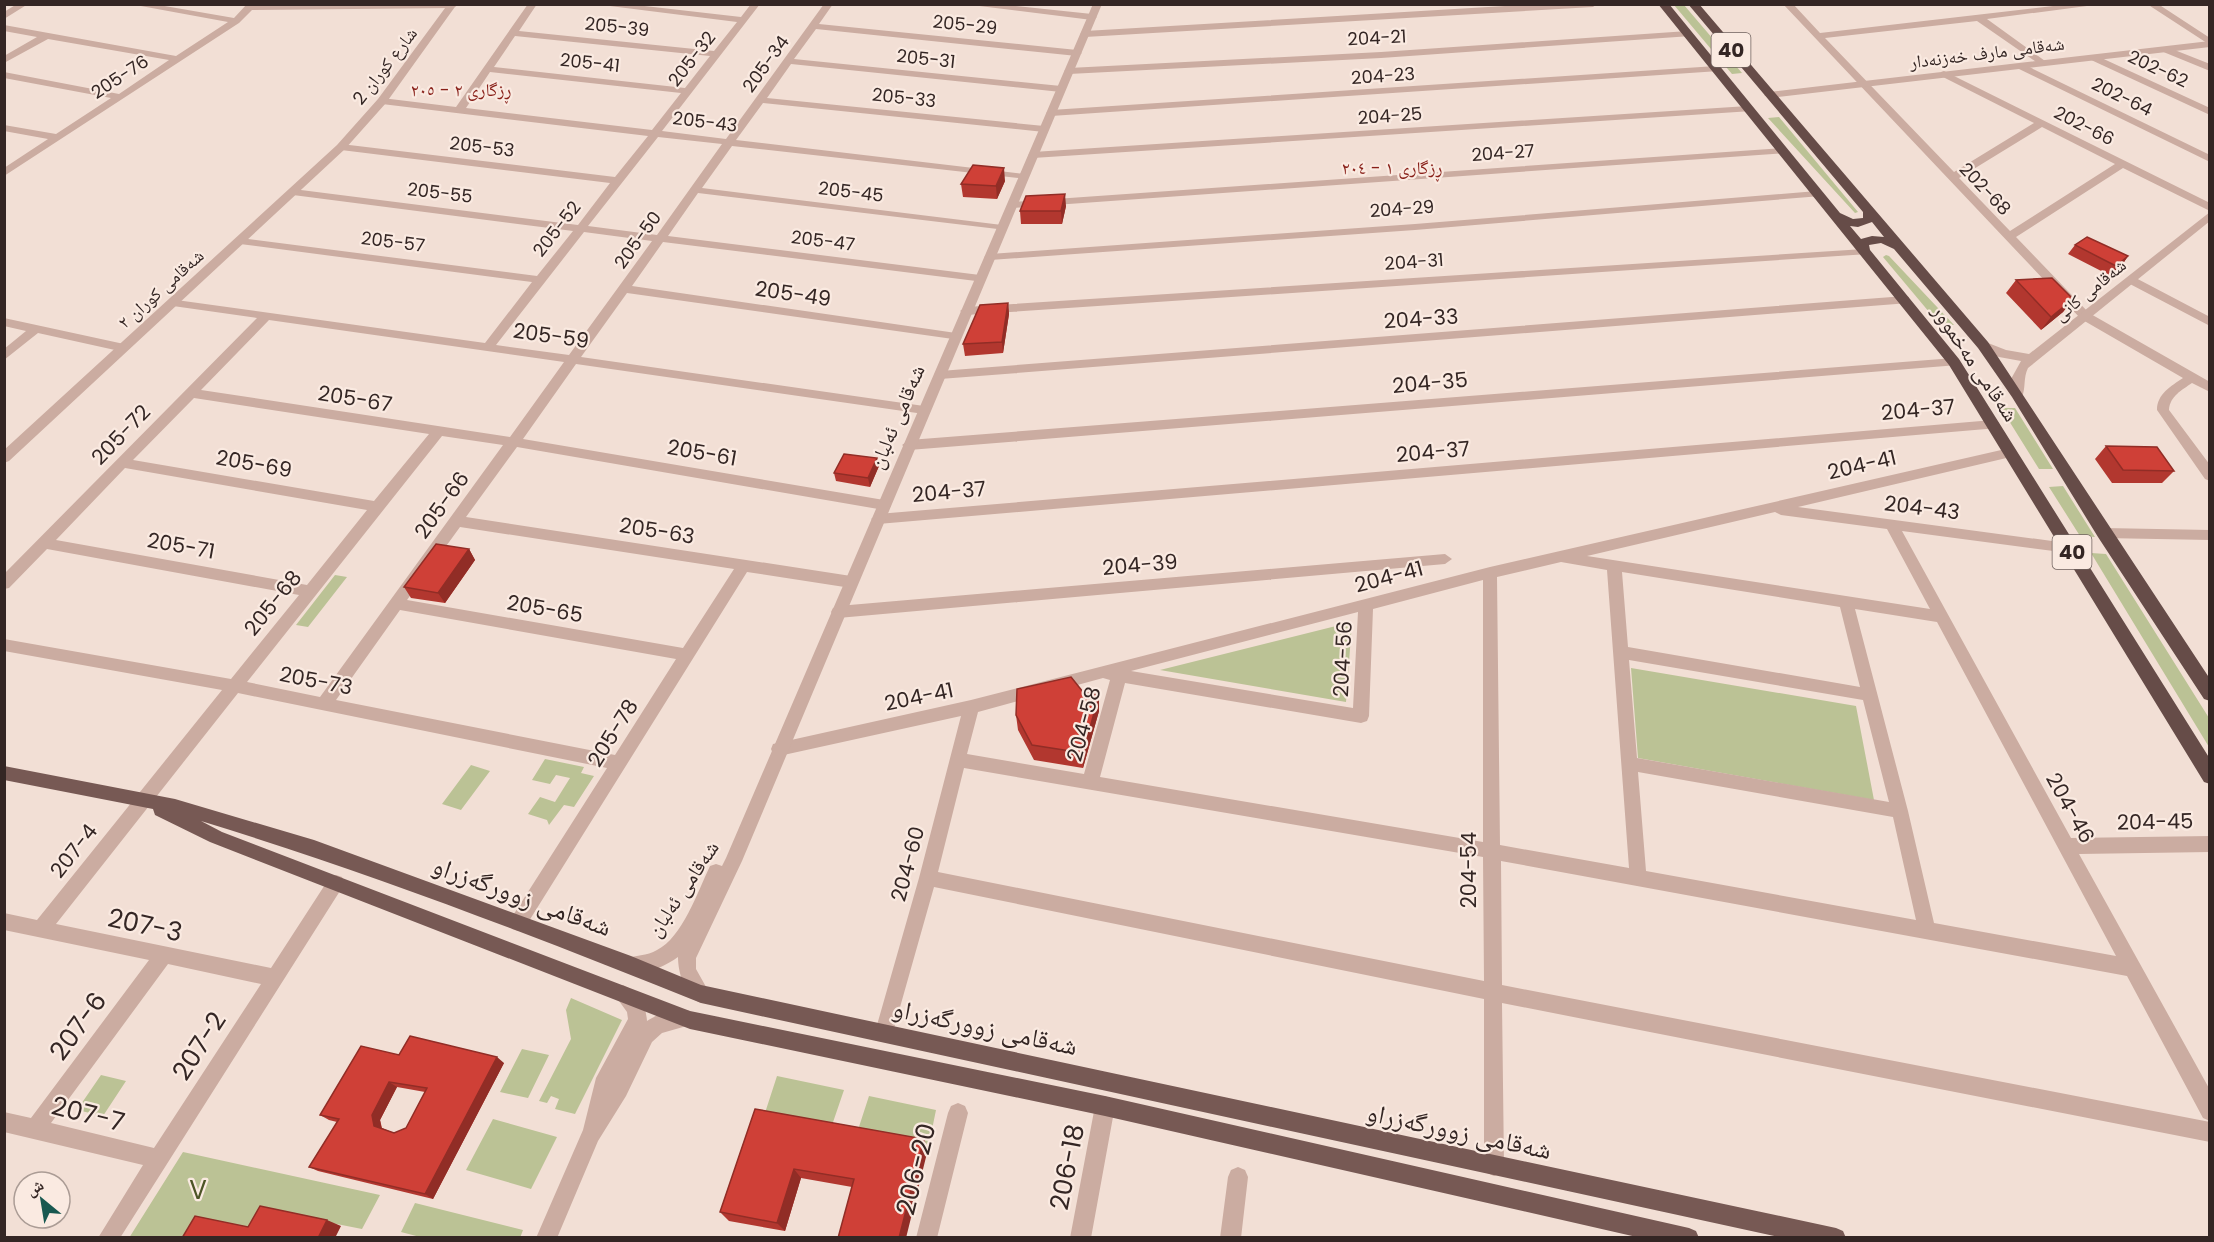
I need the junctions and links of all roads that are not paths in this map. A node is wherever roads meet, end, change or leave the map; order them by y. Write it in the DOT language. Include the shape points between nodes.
graph roads {
  1 [pos="24,4"];
  2 [pos="135,4"];
  3 [pos="533,4"];
  4 [pos="598,4"];
  5 [pos="756,4"];
  6 [pos="829,4"];
  7 [pos="967,4"];
  8 [pos="1098,4"];
  9 [pos="1593,4"];
  10 [pos="1663,4"];
  11 [pos="1693,4"];
  12 [pos="1787,4"];
  13 [pos="2012,4"];
  14 [pos="2098,4"];
  15 [pos="2151,4"];
  16 [pos="453,5"];
  17 [pos="251,6"];
  18 [pos="2023,13"];
  19 [pos="4,16"];
  20 [pos="1092,17"];
  21 [pos="1979,18"];
  22 [pos="744,20"];
  23 [pos="236,21"];
  24 [pos="813,26"];
  25 [pos="4,28"];
  26 [pos="513,33"];
  27 [pos="1085,34"];
  28 [pos="1688,34"];
  29 [pos="47,35"];
  30 [pos="1817,36"];
  31 [pos="2210,43"];
  32 [pos="2164,49"];
  33 [pos="1077,53"];
  34 [pos="717,54"];
  35 [pos="2092,57"];
  36 [pos="178,59"];
  37 [pos="4,60"];
  38 [pos="788,61"];
  39 [pos="2042,63"];
  40 [pos="2020,66"];
  41 [pos="2210,68"];
  42 [pos="488,69"];
  43 [pos="1716,69"];
  44 [pos="1069,71"];
  45 [pos="1944,74"];
  46 [pos="4,75"];
  47 [pos="1862,84"];
  48 [pos="1061,89"];
  49 [pos="688,91"];
  50 [pos="1769,95"];
  51 [pos="121,97"];
  52 [pos="760,100"];
  53 [pos="382,101"];
  54 [pos="1748,109"];
  55 [pos="459,110"];
  56 [pos="2210,112"];
  57 [pos="1051,113"];
  58 [pos="2042,123"];
  59 [pos="4,128"];
  60 [pos="1044,129"];
  61 [pos="655,133"];
  62 [pos="58,138"];
  63 [pos="730,142"];
  64 [pos="341,147"];
  65 [pos="1782,151"];
  66 [pos="1033,155"];
  67 [pos="2210,159"];
  68 [pos="2122,164"];
  69 [pos="4,173"];
  70 [pos="1024,177"];
  71 [pos="1952,178"];
  72 [pos="618,181"];
  73 [pos="696,190"];
  74 [pos="293,192"];
  75 [pos="1817,194"];
  76 [pos="1012,205"];
  77 [pos="2210,208"];
  78 [pos="1832,212"];
  79 [pos="1869,212"];
  80 [pos="2210,215"];
  81 [pos="582,227"];
  82 [pos="1002,228"];
  83 [pos="2009,237"];
  84 [pos="661,239"];
  85 [pos="240,241"];
  86 [pos="1901,249"];
  87 [pos="1864,252"];
  88 [pos="990,257"];
  89 [pos="980,279"];
  90 [pos="2132,279"];
  91 [pos="541,280"];
  92 [pos="625,289"];
  93 [pos="1905,300"];
  94 [pos="173,302"];
  95 [pos="966,311"];
  96 [pos="267,315"];
  97 [pos="2085,316"];
  98 [pos="4,322"];
  99 [pos="2210,322"];
  100 [pos="35,329"];
  101 [pos="956,337"];
  102 [pos="1983,345"];
  103 [pos="488,347"];
  104 [pos="124,348"];
  105 [pos="4,356"];
  106 [pos="574,359"];
  107 [pos="2034,359"];
  108 [pos="1954,362"];
  109 [pos="940,375"];
  110 [pos="2191,378"];
  111 [pos="2210,388"];
  112 [pos="190,393"];
  113 [pos="2017,394"];
  114 [pos="924,410"];
  115 [pos="1993,425"];
  116 [pos="438,431"];
  117 [pos="514,442"];
  118 [pos="909,445"];
  119 [pos="2186,445"];
  120 [pos="2010,453"];
  121 [pos="4,458"];
  122 [pos="2210,459"];
  123 [pos="123,463"];
  124 [pos="2210,476"];
  125 [pos="884,505"];
  126 [pos="377,507"];
  127 [pos="1770,508"];
  128 [pos="878,519"];
  129 [pos="456,521"];
  130 [pos="1892,526"];
  131 [pos="2104,533"];
  132 [pos="2210,536"];
  133 [pos="45,543"];
  134 [pos="2069,548"];
  135 [pos="1557,557"];
  136 [pos="1445,559"];
  137 [pos="744,565"];
  138 [pos="1614,566"];
  139 [pos="1490,573"];
  140 [pos="851,582"];
  141 [pos="4,584"];
  142 [pos="310,591"];
  143 [pos="1846,603"];
  144 [pos="396,604"];
  145 [pos="1366,605"];
  146 [pos="838,612"];
  147 [pos="1941,617"];
  148 [pos="4,645"];
  149 [pos="1621,652"];
  150 [pos="687,655"];
  151 [pos="1100,672"];
  152 [pos="1119,675"];
  153 [pos="233,686"];
  154 [pos="1870,694"];
  155 [pos="2210,694"];
  156 [pos="324,704"];
  157 [pos="971,707"];
  158 [pos="779,749"];
  159 [pos="960,760"];
  160 [pos="619,763"];
  161 [pos="1630,764"];
  162 [pos="4,773"];
  163 [pos="2210,776"];
  164 [pos="1090,783"];
  165 [pos="142,801"];
  166 [pos="1900,811"];
  167 [pos="2210,844"];
  168 [pos="2066,846"];
  169 [pos="738,847"];
  170 [pos="1491,851"];
  171 [pos="1638,877"];
  172 [pos="928,878"];
  173 [pos="336,883"];
  174 [pos="4,921"];
  175 [pos="518,923"];
  176 [pos="41,929"];
  177 [pos="1927,931"];
  178 [pos="164,955"];
  179 [pos="631,965"];
  180 [pos="2132,968"];
  181 [pos="275,978"];
  182 [pos="621,992"];
  183 [pos="1492,992"];
  184 [pos="701,994"];
  185 [pos="683,1018"];
  186 [pos="884,1032"];
  187 [pos="1105,1106"];
  188 [pos="2210,1111"];
  189 [pos="958,1113"];
  190 [pos="1285,1121"];
  191 [pos="5,1122"];
  192 [pos="36,1129"];
  193 [pos="2210,1132"];
  194 [pos="591,1134"];
  195 [pos="1282,1145"];
  196 [pos="158,1159"];
  197 [pos="1494,1166"];
  198 [pos="1238,1177"];
  199 [pos="1688,1237"];
  200 [pos="108,1238"];
  201 [pos="546,1238"];
  202 [pos="926,1238"];
  203 [pos="1080,1238"];
  204 [pos="1230,1238"];
  205 [pos="1836,1238"];
  1 -- 19 [label="street"];
  2 -- 23 [label="street"];
  3 -- 26 [label="street"];
  4 -- 22 [label="street"];
  5 -- 22 [label="street, 205-32"];
  6 -- 24 [label="street, 205-34"];
  7 -- 20 [label="street"];
  8 -- 20 [label="street, شەقامی ئەلبان"];
  9 -- 27 [label="street"];
  10 -- 28 [label="highway, شەقامی مەخموور / 40"];
  11 -- 50 [label="highway, شەقامی مەخموور / 40"];
  12 -- 30 [label="street, 202-68"];
  13 -- 18 [label="street"];
  14 -- 18 [label="street"];
  15 -- 31 [label="street"];
  16 -- 17 [label="street"];
  16 -- 53 [label="street, شارع كوران 2"];
  17 -- 23 [label="street, 205-76"];
  18 -- 21 [label="street"];
  20 -- 27 [label="street, شەقامی ئەلبان"];
  21 -- 30 [label="street"];
  21 -- 39 [label="street"];
  22 -- 34 [label="street, 205-32"];
  23 -- 36 [label="street, 205-76"];
  24 -- 33 [label="street, 205-29"];
  24 -- 38 [label="street, 205-34"];
  25 -- 29 [label="street"];
  26 -- 34 [label="street, 205-39"];
  26 -- 42 [label="street"];
  27 -- 33 [label="street, شەقامی ئەلبان"];
  28 -- 43 [label="highway, شەقامی مەخموور / 40"];
  28 -- 44 [label="street, 204-21"];
  29 -- 36 [label="street"];
  29 -- 37 [label="street"];
  30 -- 47 [label="street, 202-68"];
  31 -- 32 [label="street, شەقامی مارف خەزنەدار"];
  32 -- 35 [label="street, شەقامی مارف خەزنەدار"];
  32 -- 41 [label="street"];
  33 -- 44 [label="street, شەقامی ئەلبان"];
  34 -- 49 [label="street, 205-32"];
  35 -- 39 [label="street, شەقامی مارف خەزنەدار"];
  35 -- 56 [label="street, 202-62"];
  36 -- 51 [label="street, 205-76"];
  38 -- 48 [label="street, 205-31"];
  38 -- 52 [label="street, 205-34"];
  39 -- 40 [label="street, شەقامی مارف خەزنەدار"];
  40 -- 45 [label="street, شەقامی مارف خەزنەدار"];
  40 -- 67 [label="street, 202-64"];
  42 -- 49 [label="street, 205-41"];
  42 -- 55 [label="street"];
  43 -- 54 [label="highway, شەقامی مەخموور / 40"];
  43 -- 57 [label="street, 204-23"];
  44 -- 48 [label="street, شەقامی ئەلبان"];
  45 -- 47 [label="street, شەقامی مارف خەزنەدار"];
  45 -- 58 [label="street, 202-66"];
  46 -- 51 [label="street"];
  47 -- 50 [label="street, شەقامی مارف خەزنەدار"];
  47 -- 71 [label="street, 202-68"];
  48 -- 57 [label="street, شەقامی ئەلبان"];
  49 -- 61 [label="street, 205-32"];
  50 -- 79 [label="highway, شەقامی مەخموور / 40"];
  51 -- 62 [label="street, 205-76"];
  52 -- 60 [label="street, 205-33"];
  52 -- 63 [label="street, 205-34"];
  53 -- 55 [label="street, 205-43"];
  53 -- 64 [label="street, شارع كوران 2"];
  54 -- 65 [label="highway, شەقامی مەخموور / 40"];
  54 -- 66 [label="street, 204-25"];
  55 -- 61 [label="street, 205-43"];
  57 -- 60 [label="street, شەقامی ئەلبان"];
  58 -- 68 [label="street, 202-66"];
  58 -- 71 [label="street"];
  59 -- 62 [label="street"];
  60 -- 66 [label="street, شەقامی ئەلبان"];
  61 -- 63 [label="street, 205-43"];
  61 -- 72 [label="street, 205-52"];
  62 -- 69 [label="street, 205-76"];
  63 -- 70 [label="street, 205-43"];
  63 -- 73 [label="street, 205-50"];
  64 -- 72 [label="street, 205-53"];
  64 -- 74 [label="street, شەقامی کوران ٢"];
  65 -- 75 [label="highway, شەقامی مەخموور / 40"];
  65 -- 76 [label="street, 204-27"];
  66 -- 70 [label="street, شەقامی ئەلبان"];
  68 -- 77 [label="street, 202-66"];
  68 -- 83 [label="street"];
  70 -- 76 [label="street, شەقامی ئەلبان"];
  71 -- 83 [label="street, 202-68"];
  72 -- 81 [label="street, 205-52"];
  73 -- 82 [label="street, 205-45"];
  73 -- 84 [label="street, 205-50"];
  74 -- 81 [label="street, 205-55"];
  74 -- 85 [label="street, شەقامی کوران ٢"];
  75 -- 78 [label="highway, شەقامی مەخموور / 40"];
  75 -- 88 [label="street, 204-29"];
  76 -- 82 [label="street, شەقامی ئەلبان"];
  78 -- 79 [label="highway" via="1843,220 1859,223 1869,220"];
  78 -- 87 [label="highway, شەقامی مەخموور / 40"];
  79 -- 86 [label="highway, شەقامی مەخموور / 40"];
  80 -- 90 [label="street, شەقامی کانی"];
  81 -- 84 [label="street, 205-55"];
  81 -- 91 [label="street, 205-52"];
  82 -- 88 [label="street, شەقامی ئەلبان"];
  83 -- 97 [label="street, 202-68"];
  84 -- 89 [label="street, 205-47"];
  84 -- 92 [label="street, 205-50"];
  85 -- 91 [label="street, 205-57"];
  85 -- 94 [label="street, شەقامی کوران ٢"];
  86 -- 87 [label="highway" via="1890,242 1872,239 1863,243"];
  86 -- 102 [label="highway, شەقامی مەخموور / 40"];
  87 -- 93 [label="highway, شەقامی مەخموور / 40"];
  87 -- 95 [label="street, 204-31"];
  88 -- 89 [label="street, شەقامی ئەلبان"];
  89 -- 95 [label="street, شەقامی ئەلبان"];
  90 -- 97 [label="street, شەقامی کانی"];
  90 -- 99 [label="street"];
  91 -- 103 [label="street, 205-52"];
  92 -- 101 [label="street, 205-49"];
  92 -- 106 [label="street, 205-50"];
  93 -- 108 [label="highway, شەقامی مەخموور / 40"];
  93 -- 109 [label="street, 204-33"];
  94 -- 96 [label="street, 205-59"];
  94 -- 104 [label="street, شەقامی کوران ٢"];
  95 -- 101 [label="street, شەقامی ئەلبان"];
  96 -- 103 [label="street, 205-59"];
  96 -- 112 [label="street, 205-72"];
  97 -- 107 [label="street, شەقامی کانی"];
  97 -- 110 [label="street, 202-68"];
  98 -- 100 [label="street"];
  100 -- 104 [label="street"];
  100 -- 105 [label="street"];
  101 -- 109 [label="street, شەقامی ئەلبان"];
  102 -- 107 [label="street" via="2013,357"];
  102 -- 113 [label="highway, شەقامی مەخموور / 40"];
  103 -- 106 [label="street, 205-59"];
  104 -- 121 [label="street, شەقامی کوران ٢"];
  106 -- 114 [label="street, 205-59"];
  106 -- 117 [label="street, 205-66"];
  107 -- 113 [label="street, شەقامی کانی" via="2018,373"];
  108 -- 115 [label="highway, شەقامی مەخموور / 40"];
  108 -- 118 [label="street, 204-35"];
  109 -- 114 [label="street, شەقامی ئەلبان"];
  110 -- 111 [label="street, 202-68"];
  110 -- 119 [label="street" via="2166,397 2162,405"];
  112 -- 116 [label="street, 205-67"];
  112 -- 123 [label="street, 205-72"];
  113 -- 131 [label="highway, شەقامی مەخموور / 40"];
  114 -- 118 [label="street, شەقامی ئەلبان"];
  115 -- 120 [label="highway, شەقامی مەخموور / 40"];
  115 -- 128 [label="street, 204-37"];
  116 -- 117 [label="street, 205-67"];
  116 -- 126 [label="street, 205-68"];
  117 -- 125 [label="street, 205-61"];
  117 -- 129 [label="street, 205-66"];
  118 -- 125 [label="street, شەقامی ئەلبان"];
  119 -- 122 [label="street"];
  119 -- 124 [label="street"];
  120 -- 127 [label="street, 204-41"];
  120 -- 134 [label="highway, شەقامی مەخموور / 40"];
  123 -- 126 [label="street, 205-69"];
  123 -- 133 [label="street, 205-72"];
  125 -- 128 [label="street, شەقامی ئەلبان"];
  126 -- 142 [label="street, 205-68"];
  127 -- 130 [label="street, 204-43"];
  127 -- 135 [label="street, 204-41"];
  128 -- 140 [label="street, شەقامی ئەلبان"];
  129 -- 137 [label="street, 205-63"];
  129 -- 144 [label="street, 205-66"];
  130 -- 134 [label="street, 204-43"];
  130 -- 147 [label="street, 204-46"];
  131 -- 132 [label="street"];
  131 -- 155 [label="highway, شەقامی مەخموور / 40"];
  133 -- 141 [label="street, 205-72"];
  133 -- 142 [label="street, 205-71"];
  134 -- 163 [label="highway, شەقامی مەخموور / 40"];
  135 -- 138 [label="street"];
  135 -- 139 [label="street, 204-41"];
  136 -- 146 [label="street, 204-39"];
  137 -- 140 [label="street, 205-63"];
  137 -- 150 [label="street, 205-78"];
  138 -- 143 [label="street"];
  138 -- 149 [label="street"];
  139 -- 145 [label="street, 204-41"];
  139 -- 170 [label="street, 204-54"];
  140 -- 146 [label="street, شەقامی ئەلبان"];
  142 -- 153 [label="street, 205-68"];
  143 -- 147 [label="street"];
  143 -- 154 [label="street"];
  144 -- 150 [label="street, 205-65"];
  144 -- 156 [label="street, 205-66"];
  145 -- 151 [label="street, 204-41"];
  145 -- 152 [label="street, 204-56" via="1361,716"];
  146 -- 158 [label="street, شەقامی ئەلبان"];
  147 -- 168 [label="street, 204-46"];
  148 -- 153 [label="street, 205-73"];
  149 -- 154 [label="street"];
  149 -- 161 [label="street"];
  150 -- 160 [label="street, 205-78"];
  151 -- 152 [label="street"];
  151 -- 157 [label="street, 204-41"];
  152 -- 164 [label="street, 204-58"];
  153 -- 156 [label="street, 205-73"];
  153 -- 165 [label="street, 205-68"];
  154 -- 166 [label="street"];
  156 -- 160 [label="street, 205-73"];
  157 -- 158 [label="street, 204-41"];
  157 -- 159 [label="street, 204-60"];
  158 -- 169 [label="street, شەقامی ئەلبان"];
  159 -- 164 [label="street"];
  159 -- 172 [label="street, 204-60"];
  160 -- 175 [label="street, 205-78"];
  161 -- 166 [label="street"];
  161 -- 171 [label="street"];
  162 -- 165 [label="main road, شەقامی زوورگەزراو"];
  164 -- 170 [label="street"];
  165 -- 173 [label="main road, شەقامی زوورگەزراو" via="216,837"];
  165 -- 175 [label="main road, شەقامی زوورگەزراو" via="176,807 314,848"];
  165 -- 176 [label="street, 207-4"];
  166 -- 177 [label="street"];
  167 -- 168 [label="street, 204-45"];
  168 -- 180 [label="street, 204-46"];
  169 -- 179 [label="street, شەقامی ئەلبان" via="718,869 678,945 653,962"];
  169 -- 184 [label="street, شەقامی ئەلبان" via="689,949 687,971"];
  170 -- 171 [label="street"];
  170 -- 183 [label="street, 204-54"];
  171 -- 177 [label="street"];
  172 -- 183 [label="street"];
  172 -- 186 [label="street, 204-60"];
  173 -- 181 [label="street, 207-2"];
  173 -- 182 [label="main road, شەقامی زوورگەزراو"];
  174 -- 176 [label="street, 207-3"];
  175 -- 179 [label="main road, شەقامی زوورگەزراو"];
  176 -- 178 [label="street, 207-3"];
  177 -- 180 [label="street"];
  178 -- 181 [label="street, 207-3"];
  178 -- 192 [label="street, 207-6"];
  179 -- 184 [label="main road, شەقامی زوورگەزراو"];
  180 -- 188 [label="street, 204-46"];
  181 -- 196 [label="street, 207-2"];
  182 -- 185 [label="main road, شەقامی زوورگەزراو"];
  182 -- 194 [label="street" via="636,1008 638,1020 603,1085"];
  183 -- 193 [label="street"];
  183 -- 197 [label="street, 204-54"];
  184 -- 186 [label="main road, شەقامی زوورگەزراو"];
  185 -- 187 [label="main road, شەقامی زوورگەزراو"];
  185 -- 194 [label="street" via="657,1025 645,1035 619,1089"];
  186 -- 190 [label="main road, شەقامی زوورگەزراو"];
  187 -- 195 [label="main road, شەقامی زوورگەزراو"];
  187 -- 203 [label="street, 206-18"];
  189 -- 202 [label="street, 206-20"];
  190 -- 195 [label="main road"];
  190 -- 197 [label="main road, شەقامی زوورگەزراو"];
  191 -- 192 [label="street, 207-7"];
  192 -- 196 [label="street, 207-7"];
  194 -- 201 [label="street"];
  195 -- 199 [label="main road, شەقامی زوورگەزراو"];
  196 -- 200 [label="street, 207-2"];
  197 -- 205 [label="main road, شەقامی زوورگەزراو"];
  198 -- 204 [label="street"];
}
